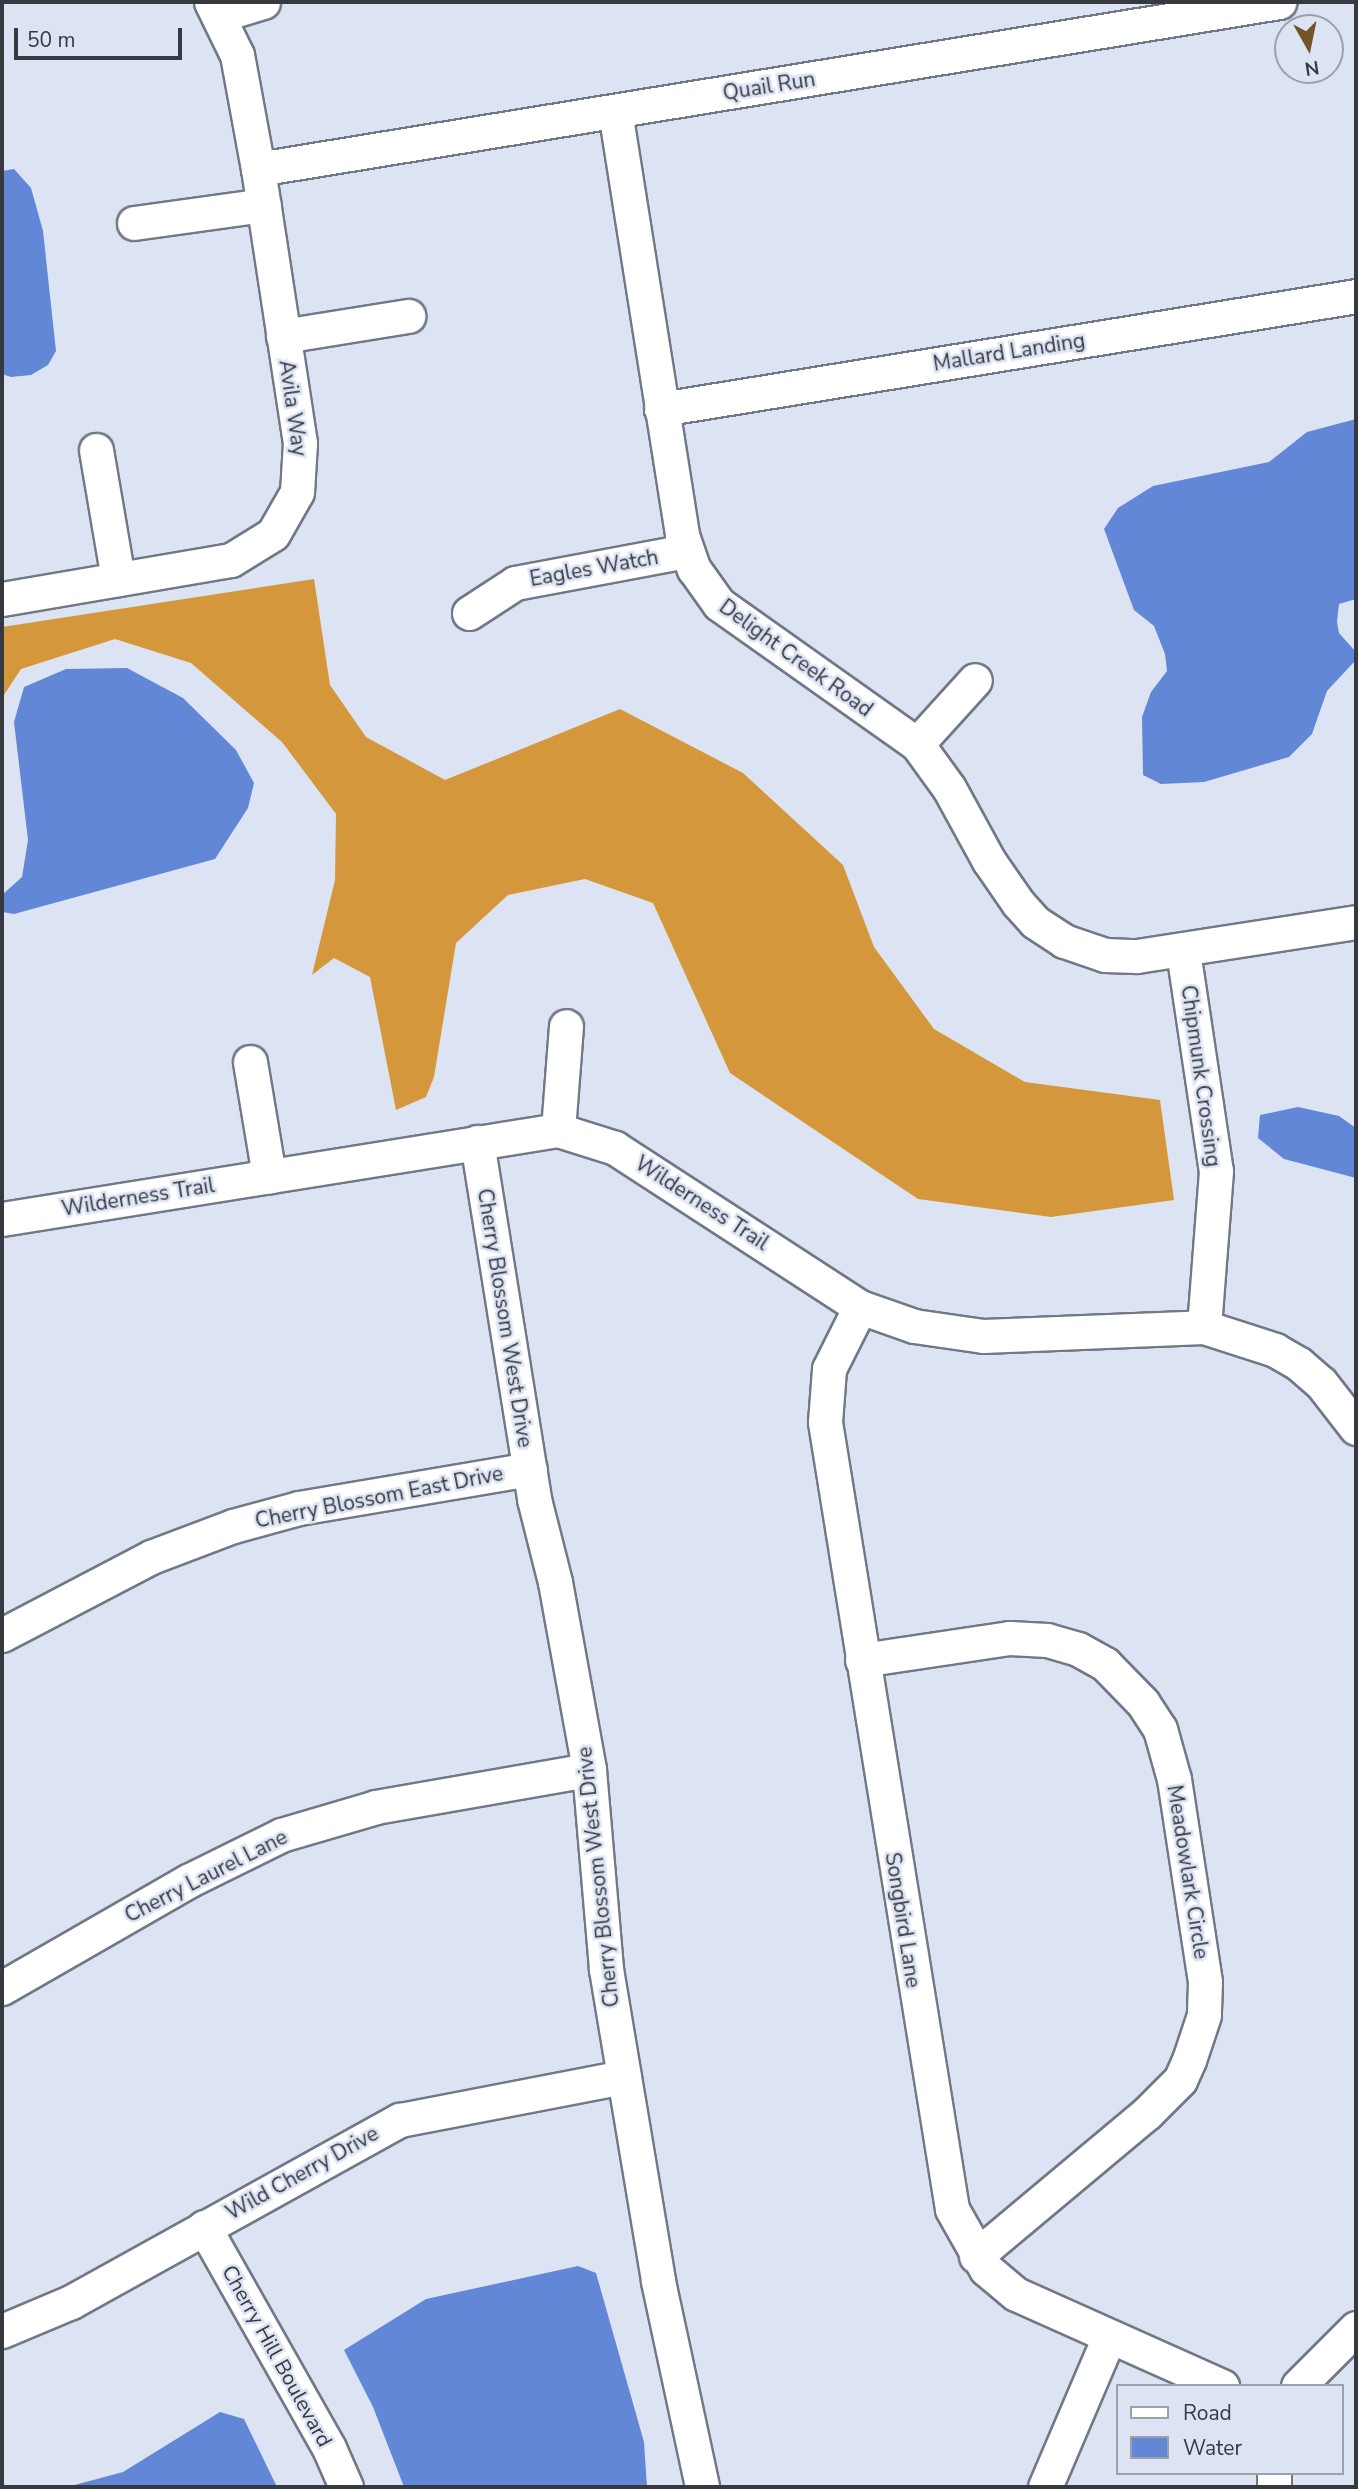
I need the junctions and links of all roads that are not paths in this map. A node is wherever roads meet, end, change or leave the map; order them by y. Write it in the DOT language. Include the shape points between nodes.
graph roads {
  1 [pos="263,2"];
  2 [pos="1279,2"];
  3 [pos="216,9"];
  4 [pos="615,111"];
  5 [pos="258,169"];
  6 [pos="264,205"];
  7 [pos="134,223"];
  8 [pos="1356,296"];
  9 [pos="408,316"];
  10 [pos="283,336"];
  11 [pos="661,409"];
  12 [pos="96,450"];
  13 [pos="686,551"];
  14 [pos="118,579"];
  15 [pos="2,599"];
  16 [pos="469,612"];
  17 [pos="975,680"];
  18 [pos="917,744"];
  19 [pos="1356,922"];
  20 [pos="1183,951"];
  21 [pos="566,1026"];
  22 [pos="250,1062"];
  23 [pos="558,1130"];
  24 [pos="477,1142"];
  25 [pos="270,1176"];
  26 [pos="2,1219"];
  27 [pos="860,1307"];
  28 [pos="1204,1327"];
  29 [pos="1356,1428"];
  30 [pos="530,1469"];
  31 [pos="2,1635"];
  32 [pos="862,1660"];
  33 [pos="589,1770"];
  34 [pos="2,1987"];
  35 [pos="624,2077"];
  36 [pos="204,2227"];
  37 [pos="976,2256"];
  38 [pos="1356,2328"];
  39 [pos="2,2331"];
  40 [pos="1108,2339"];
  41 [pos="1217,2384"];
  42 [pos="1300,2384"];
  43 [pos="346,2487"];
  44 [pos="702,2487"];
  45 [pos="1045,2487"];
  1 -- 3 [label="street"];
  2 -- 4 [label="street, Quail Run"];
  3 -- 5 [label="street, Avila Way" via="240,68"];
  4 -- 5 [label="street, Quail Run"];
  4 -- 11 [label="street, Delight Creek Road"];
  5 -- 6 [label="street, Avila Way"];
  6 -- 7 [label="street"];
  6 -- 10 [label="street, Avila Way"];
  8 -- 11 [label="street, Mallard Landing"];
  9 -- 10 [label="street"];
  10 -- 14 [label="street, Avila Way" via="301,459 297,492 284,520 260,545 231,560"];
  11 -- 13 [label="street, Delight Creek Road"];
  12 -- 14 [label="street"];
  13 -- 16 [label="street, Eagles Watch" via="515,583"];
  13 -- 18 [label="street, Delight Creek Road" via="704,587 740,622"];
  14 -- 15 [label="street, Avila Way"];
  17 -- 18 [label="street"];
  18 -- 20 [label="street, Delight Creek Road" via="949,788 989,861 1035,922 1073,945 1105,955"];
  19 -- 20 [label="street, Delight Creek Road"];
  20 -- 28 [label="street, Chipmunk Crossing" via="1216,1171"];
  21 -- 23 [label="street"];
  22 -- 25 [label="street"];
  23 -- 24 [label="street, Wilderness Trail"];
  23 -- 27 [label="street, Wilderness Trail" via="615,1148"];
  24 -- 25 [label="street, Wilderness Trail"];
  24 -- 30 [label="street, Cherry Blossom West Drive"];
  25 -- 26 [label="street, Wilderness Trail"];
  27 -- 28 [label="street, Wilderness Trail" via="914,1326 959,1334"];
  27 -- 32 [label="street, Songbird Lane" via="829,1368 825,1422"];
  28 -- 29 [label="street, Wilderness Trail" via="1275,1350 1299,1364 1321,1383"];
  30 -- 31 [label="street, Cherry Blossom East Drive" via="299,1508 233,1527 140,1562"];
  30 -- 33 [label="street, Cherry Blossom West Drive"];
  32 -- 37 [label="street, Songbird Lane" via="945,2185 961,2232"];
  32 -- 37 [label="street, Meadowlark Circle" via="1009,1638 1064,1643 1105,1664 1143,1703 1160,1729 1173,1771 1205,1982 1198,2039 1180,2080 1166,2096"];
  33 -- 34 [label="street, Cherry Laurel Lane" via="376,1807 281,1835 188,1881"];
  33 -- 35 [label="street, Cherry Blossom West Drive" via="606,1969"];
  35 -- 36 [label="street, Wild Cherry Drive" via="400,2120"];
  35 -- 44 [label="street, Cherry Blossom West Drive" via="658,2281"];
  36 -- 39 [label="street, Wild Cherry Drive" via="71,2302"];
  36 -- 43 [label="street, Cherry Hill Boulevard" via="329,2448"];
  37 -- 40 [label="street, Songbird Lane" via="1016,2294"];
  38 -- 42 [label="street"];
  40 -- 41 [label="street, Songbird Lane"];
  40 -- 45 [label="street"];
}
